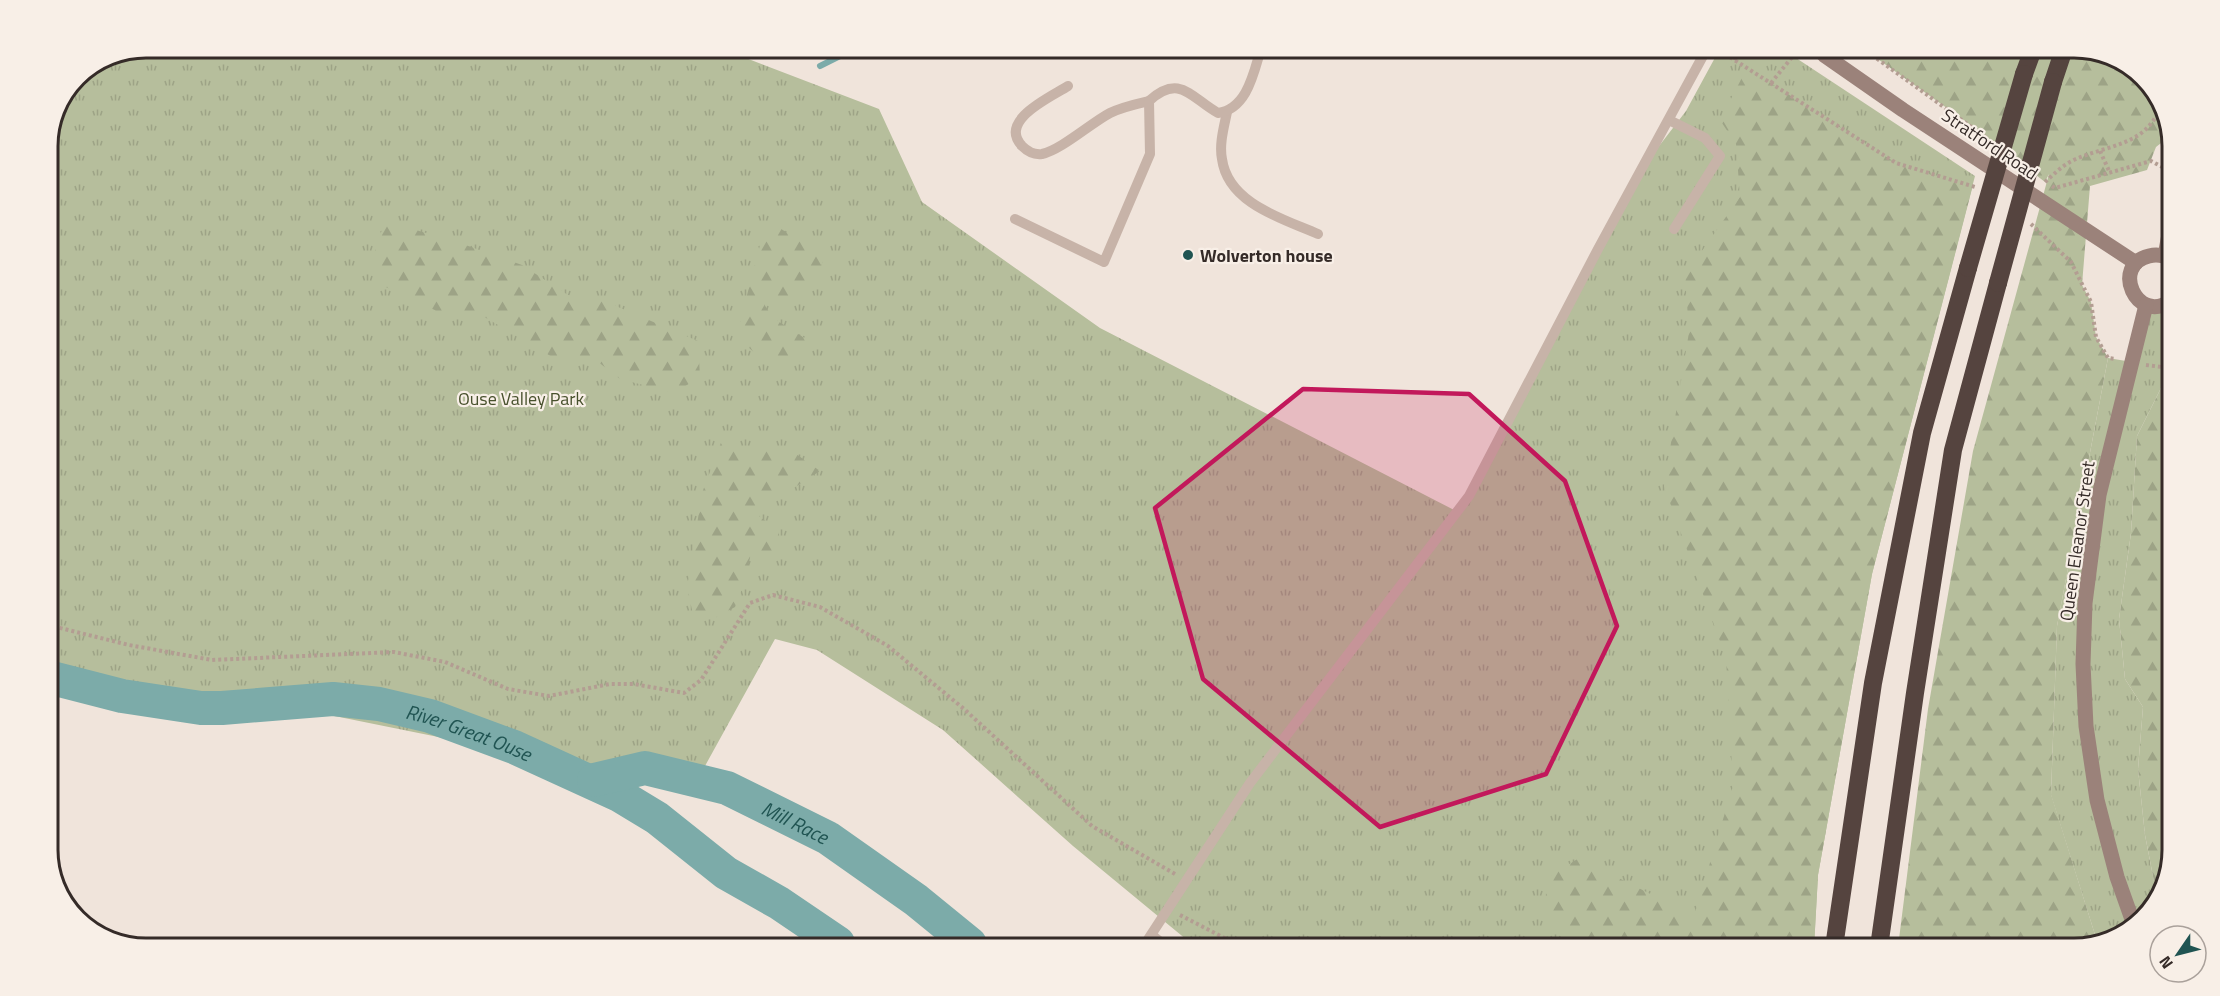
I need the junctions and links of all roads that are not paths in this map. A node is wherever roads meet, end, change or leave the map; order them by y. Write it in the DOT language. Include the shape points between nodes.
graph roads {
  1 [pos="1258,58"];
  2 [pos="1702,58"];
  3 [pos="1830,58"];
  4 [pos="2030,58"];
  5 [pos="2061,58"];
  6 [pos="1068,86"];
  7 [pos="1149,100"];
  8 [pos="1227,112"];
  9 [pos="1669,120"];
  10 [pos="1015,219"];
  11 [pos="1674,229"];
  12 [pos="1318,234"];
  13 [pos="2161,257"];
  14 [pos="2136,263"];
  15 [pos="2161,304"];
  16 [pos="2146,305"];
  17 [pos="2131,917"];
  18 [pos="1149,938"];
  19 [pos="1835,938"];
  20 [pos="1880,938"];
  1 -- 8 [label="lane" via="1243,99"];
  2 -- 9 [label="lane"];
  3 -- 14 [label="street, Stratford Road"];
  4 -- 19 [label="highway, bridge" via="1922,433 1877,660"];
  5 -- 20 [label="highway, bridge" via="1953,450"];
  6 -- 7 [label="lane" via="1023,115 1016,125 1019,144 1029,152 1052,150 1112,112"];
  7 -- 8 [label="lane" via="1174,87 1191,93 1218,113"];
  7 -- 10 [label="lane" via="1150,154 1104,262"];
  8 -- 12 [label="lane" via="1222,159 1233,183 1256,206"];
  9 -- 11 [label="lane" via="1705,138 1720,156"];
  9 -- 18 [label="lane" via="1469,496 1250,783"];
  13 -- 14 [label="street" via="2144,257"];
  14 -- 16 [label="street" via="2130,287"];
  15 -- 16 [label="street"];
  16 -- 17 [label="street, Queen Eleanor Street" via="2099,495 2085,603 2083,664 2086,726 2097,800"];
}
